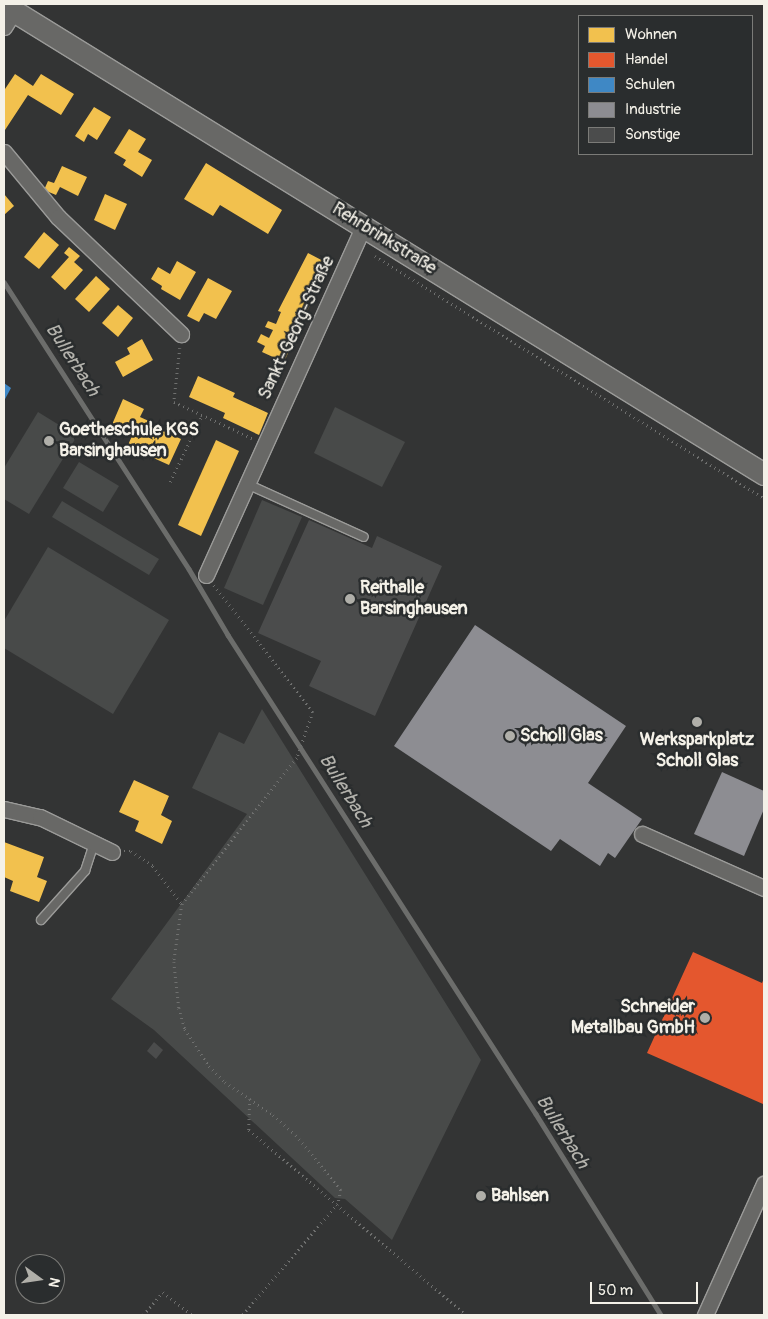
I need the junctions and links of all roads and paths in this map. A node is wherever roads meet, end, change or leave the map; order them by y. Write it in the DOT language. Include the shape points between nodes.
graph roads {
  1 [pos="7,14"];
  2 [pos="4,152"];
  3 [pos="360,234"];
  4 [pos="181,334"];
  5 [pos="202,415"];
  6 [pos="264,444"];
  7 [pos="764,474"];
  8 [pos="170,482"];
  9 [pos="246,484"];
  10 [pos="764,498"];
  11 [pos="364,537"];
  12 [pos="206,575"];
  13 [pos="4,809"];
  14 [pos="642,834"];
  15 [pos="94,843"];
  16 [pos="112,852"];
  17 [pos="764,888"];
  18 [pos="182,904"];
  19 [pos="41,920"];
  20 [pos="250,1099"];
  21 [pos="764,1184"];
  22 [pos="338,1204"];
  23 [pos="143,1315"];
  24 [pos="192,1315"];
  25 [pos="243,1315"];
  26 [pos="466,1315"];
  27 [pos="706,1315"];
  1 -- 3 [label="main road, Rehrbrinkstraße"];
  2 -- 4 [label="street" via="58,217"];
  3 -- 6 [label="street, Sankt-Georg-Straße"];
  3 -- 7 [label="main road, Rehrbrinkstraße"];
  3 -- 10 [label="path" via="383,263"];
  4 -- 5 [label="path" via="174,402"];
  5 -- 6 [label="path"];
  5 -- 8 [label="path"];
  6 -- 9 [label="street, Sankt-Georg-Straße"];
  9 -- 11 [label="lane"];
  9 -- 12 [label="street, Sankt-Georg-Straße"];
  12 -- 18 [label="path" via="313,712 297,758"];
  13 -- 15 [label="street" via="40,817"];
  14 -- 17 [label="street"];
  15 -- 16 [label="street"];
  15 -- 19 [label="lane" via="85,871"];
  16 -- 18 [label="path" via="131,851 142,857 153,866"];
  18 -- 20 [label="path" via="174,962 178,1008 185,1029 209,1066"];
  20 -- 22 [label="path" via="296,1136 318,1160 341,1190"];
  20 -- 22 [label="path" via="249,1130"];
  21 -- 27 [label="street"];
  22 -- 25 [label="path"];
  22 -- 26 [label="path"];
  23 -- 24 [label="path" via="163,1292"];
}
